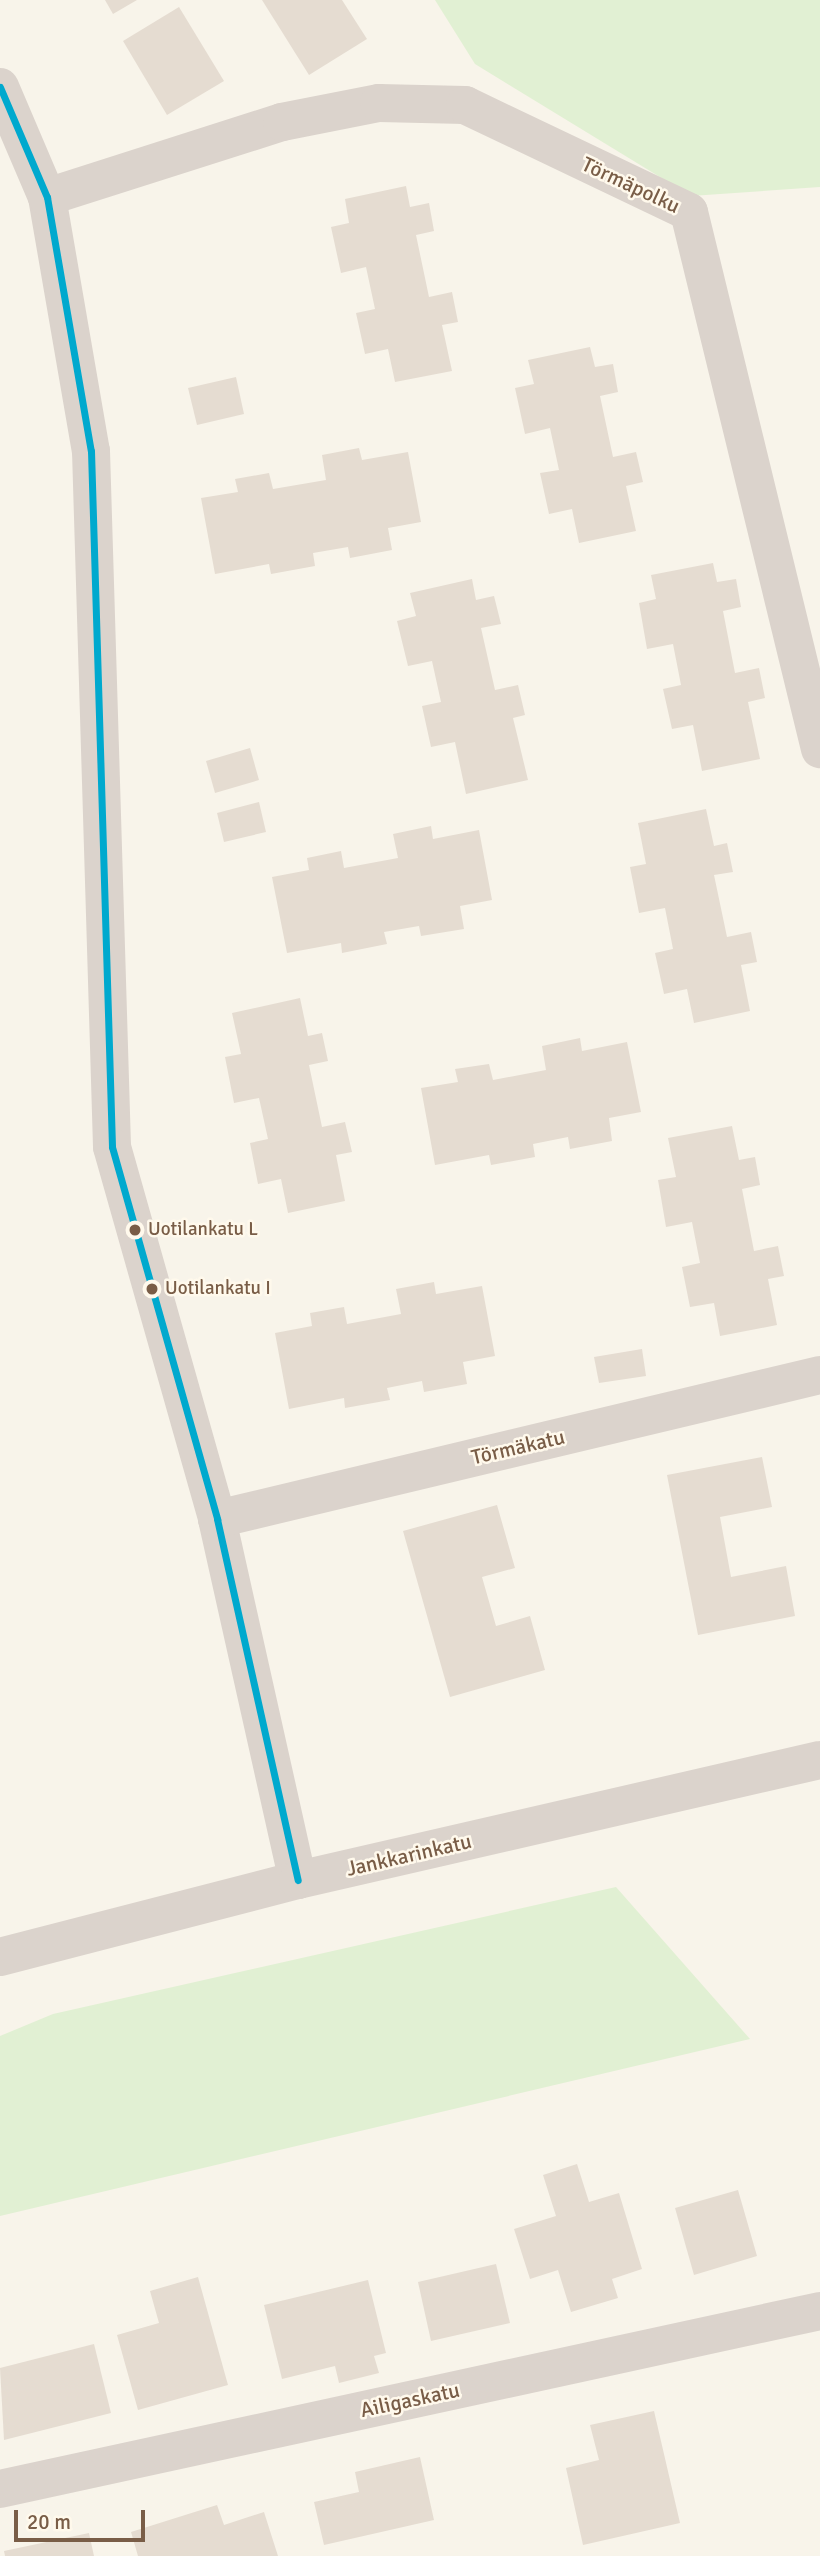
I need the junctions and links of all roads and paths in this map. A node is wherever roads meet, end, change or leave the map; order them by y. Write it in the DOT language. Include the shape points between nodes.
graph roads {
  1 [pos="0,87"];
  2 [pos="47,197"];
  3 [pos="820,749"];
  4 [pos="820,1375"];
  5 [pos="217,1519"];
  6 [pos="820,1760"];
  7 [pos="298,1880"];
  8 [pos="0,1957"];
  9 [pos="820,2311"];
  10 [pos="0,2489"];
  1 -- 2 [label="street"];
  2 -- 3 [label="street, Törmäpolku" via="282,122 379,103 465,105 689,212"];
  2 -- 5 [label="street" via="91,450 112,1147"];
  4 -- 5 [label="street, Törmäkatu"];
  5 -- 7 [label="street"];
  6 -- 7 [label="street, Jankkarinkatu"];
  7 -- 8 [label="street, Jankkarinkatu"];
  9 -- 10 [label="street, Ailigaskatu"];
}
